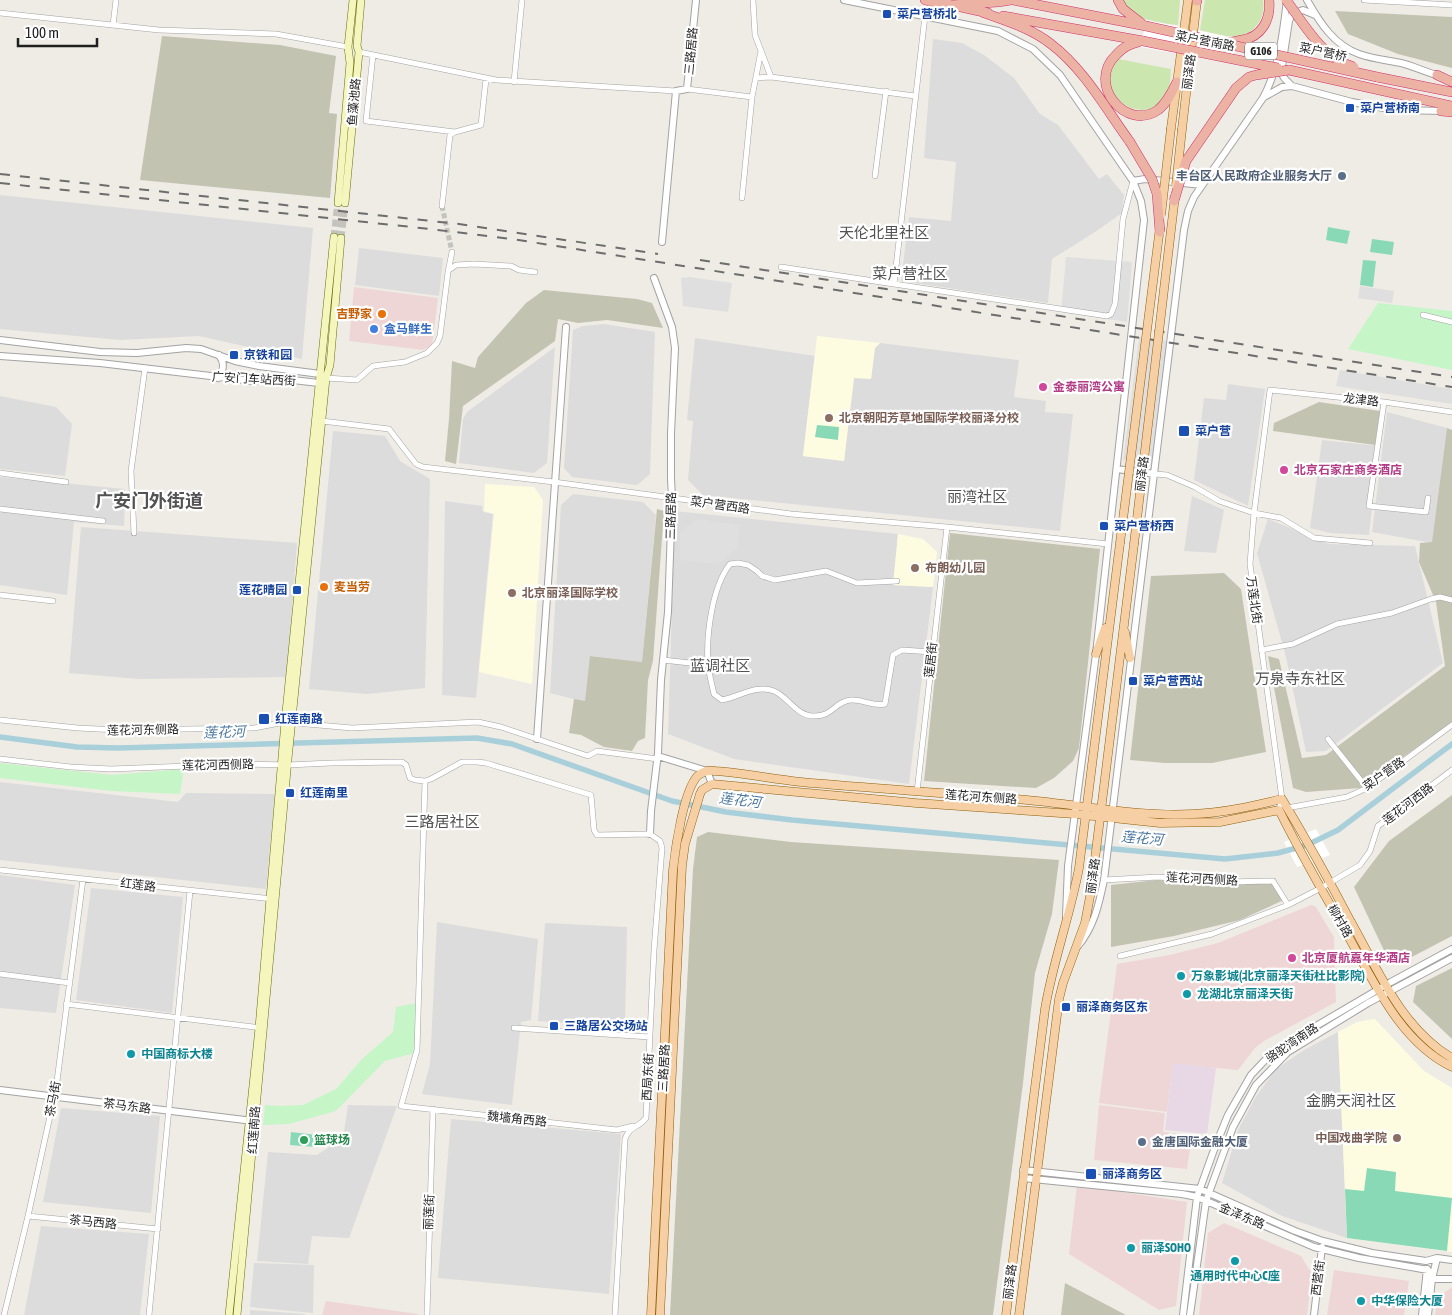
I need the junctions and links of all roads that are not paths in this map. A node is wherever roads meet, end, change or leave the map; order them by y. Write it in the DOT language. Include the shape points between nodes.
graph roads {
  1 [pos="116,0"];
  2 [pos="353,0"];
  3 [pos="361,0"];
  4 [pos="522,0"];
  5 [pos="696,0"];
  6 [pos="753,0"];
  7 [pos="844,0"];
  8 [pos="925,0"];
  9 [pos="1012,0"];
  10 [pos="1118,0"];
  11 [pos="1188,0"];
  12 [pos="1197,0"];
  13 [pos="1269,0"];
  14 [pos="1286,0"];
  15 [pos="1307,0"];
  16 [pos="1364,0"];
  17 [pos="952,5"];
  18 [pos="1452,5"];
  19 [pos="982,12"];
  20 [pos="0,13"];
  21 [pos="1315,14"];
  22 [pos="925,16"];
  23 [pos="113,25"];
  24 [pos="1146,26"];
  25 [pos="1143,41"];
  26 [pos="1226,44"];
  27 [pos="348,46"];
  28 [pos="761,51"];
  29 [pos="358,52"];
  30 [pos="373,55"];
  31 [pos="1288,70"];
  32 [pos="1437,75"];
  33 [pos="772,77"];
  34 [pos="1377,77"];
  35 [pos="756,78"];
  36 [pos="486,79"];
  37 [pos="1452,80"];
  38 [pos="514,82"];
  39 [pos="1177,82"];
  40 [pos="1292,86"];
  41 [pos="688,89"];
  42 [pos="676,91"];
  43 [pos="886,91"];
  44 [pos="1452,92"];
  45 [pos="915,96"];
  46 [pos="752,97"];
  47 [pos="1263,98"];
  48 [pos="1452,106"];
  49 [pos="1442,111"];
  50 [pos="1452,112"];
  51 [pos="454,132"];
  52 [pos="875,176"];
  53 [pos="1133,181"];
  54 [pos="1202,185"];
  55 [pos="742,198"];
  56 [pos="1174,201"];
  57 [pos="442,206"];
  58 [pos="1160,232"];
  59 [pos="338,237"];
  60 [pos="662,242"];
  61 [pos="452,252"];
  62 [pos="780,267"];
  63 [pos="448,272"];
  64 [pos="536,272"];
  65 [pos="654,278"];
  66 [pos="894,284"];
  67 [pos="1423,315"];
  68 [pos="1452,322"];
  69 [pos="566,327"];
  70 [pos="0,340"];
  71 [pos="100,352"];
  72 [pos="218,354"];
  73 [pos="1,356"];
  74 [pos="100,363"];
  75 [pos="145,368"];
  76 [pos="323,376"];
  77 [pos="218,378"];
  78 [pos="319,383"];
  79 [pos="1270,390"];
  80 [pos="1384,402"];
  81 [pos="1452,412"];
  82 [pos="322,421"];
  83 [pos="1117,469"];
  84 [pos="0,473"];
  85 [pos="1155,474"];
  86 [pos="66,482"];
  87 [pos="554,482"];
  88 [pos="1428,498"];
  89 [pos="672,499"];
  90 [pos="0,509"];
  91 [pos="1254,513"];
  92 [pos="103,522"];
  93 [pos="947,527"];
  94 [pos="134,533"];
  95 [pos="1370,543"];
  96 [pos="1108,544"];
  97 [pos="896,581"];
  98 [pos="0,595"];
  99 [pos="1452,600"];
  100 [pos="53,602"];
  101 [pos="1110,615"];
  102 [pos="1123,626"];
  103 [pos="1261,650"];
  104 [pos="932,652"];
  105 [pos="1096,654"];
  106 [pos="1130,658"];
  107 [pos="663,660"];
  108 [pos="708,664"];
  109 [pos="0,720"];
  110 [pos="289,722"];
  111 [pos="1452,725"];
  112 [pos="537,739"];
  113 [pos="1328,739"];
  114 [pos="658,758"];
  115 [pos="0,759"];
  116 [pos="285,762"];
  117 [pos="1452,770"];
  118 [pos="707,771"];
  119 [pos="425,781"];
  120 [pos="712,784"];
  121 [pos="1367,788"];
  122 [pos="917,792"];
  123 [pos="1282,798"];
  124 [pos="1087,806"];
  125 [pos="1101,808"];
  126 [pos="1287,808"];
  127 [pos="1075,809"];
  128 [pos="1112,810"];
  129 [pos="1279,810"];
  130 [pos="1086,815"];
  131 [pos="1100,821"];
  132 [pos="1111,821"];
  133 [pos="650,834"];
  134 [pos="0,870"];
  135 [pos="83,879"];
  136 [pos="1104,880"];
  137 [pos="1330,883"];
  138 [pos="1321,888"];
  139 [pos="190,891"];
  140 [pos="272,899"];
  141 [pos="1288,905"];
  142 [pos="1065,924"];
  143 [pos="1078,946"];
  144 [pos="1452,949"];
  145 [pos="1120,956"];
  146 [pos="1452,958"];
  147 [pos="0,974"];
  148 [pos="70,983"];
  149 [pos="1384,990"];
  150 [pos="66,1004"];
  151 [pos="177,1018"];
  152 [pos="262,1028"];
  153 [pos="514,1028"];
  154 [pos="650,1037"];
  155 [pos="1452,1058"];
  156 [pos="1452,1068"];
  157 [pos="0,1090"];
  158 [pos="55,1097"];
  159 [pos="433,1109"];
  160 [pos="168,1111"];
  161 [pos="252,1121"];
  162 [pos="633,1126"];
  163 [pos="1023,1174"];
  164 [pos="1036,1176"];
  165 [pos="1200,1189"];
  166 [pos="1208,1193"];
  167 [pos="1197,1197"];
  168 [pos="1206,1201"];
  169 [pos="28,1216"];
  170 [pos="158,1229"];
  171 [pos="1323,1241"];
  172 [pos="1322,1249"];
  173 [pos="1437,1258"];
  174 [pos="1452,1260"];
  175 [pos="1426,1261"];
  176 [pos="1428,1270"];
  177 [pos="1432,1279"];
  178 [pos="1452,1279"];
  179 [pos="4,1315"];
  180 [pos="149,1315"];
  181 [pos="229,1315"];
  182 [pos="237,1315"];
  183 [pos="427,1315"];
  184 [pos="615,1315"];
  185 [pos="650,1315"];
  186 [pos="660,1315"];
  187 [pos="1006,1315"];
  188 [pos="1019,1315"];
  189 [pos="1183,1315"];
  190 [pos="1190,1315"];
  191 [pos="1314,1315"];
  192 [pos="1422,1315"];
  193 [pos="1428,1315"];
  1 -- 23 [label="street"];
  2 -- 27 [label="main road, 鱼藻池路"];
  3 -- 29 [label="main road, 鱼藻池路"];
  4 -- 38 [label="street"];
  5 -- 41 [label="street, 三路居路"];
  6 -- 28 [label="street" via="755,35"];
  7 -- 22 [label="street, 丽泽路"];
  8 -- 17 [label="highway"];
  9 -- 17 [label="highway"];
  9 -- 24 [label="highway, G106"];
  10 -- 24 [label="highway" via="1123,9"];
  11 -- 39 [label="main road, 丽泽路"];
  12 -- 56 [label="main road, 丽泽路, bridge"];
  13 -- 26 [label="highway" via="1268,18 1262,29 1250,38"];
  14 -- 34 [label="highway, bridge" via="1326,52"];
  14 -- 47 [label="street, 丽泽路" via="1276,71"];
  15 -- 21 [label="street"];
  16 -- 18 [label="street"];
  17 -- 19 [label="highway, 菜户营南路 / G106"];
  19 -- 25 [label="highway, 菜户营南路 / G106"];
  19 -- 58 [label="highway, bridge" via="1030,31 1051,44 1082,75 1152,179 1157,194"];
  20 -- 23 [label="street"];
  21 -- 32 [label="street" via="1336,40 1359,54"];
  21 -- 40 [label="street" via="1303,10 1292,14 1289,20 1281,73"];
  22 -- 45 [label="street"];
  22 -- 53 [label="street, 丽泽路" via="998,31 1033,49 1060,75"];
  23 -- 27 [label="street" via="276,34"];
  24 -- 26 [label="highway, 菜户营桥 / G106, bridge"];
  25 -- 31 [label="highway, 菜户营南路 / G106, bridge"];
  25 -- 39 [label="highway" via="1122,48 1112,58 1105,79 1110,97 1119,107 1132,113 1150,113 1166,102"];
  26 -- 34 [label="highway, 菜户营桥 / G106, bridge"];
  27 -- 29 [label="main road, 鱼藻池路" via="350,64 342,203"];
  28 -- 33 [label="street"];
  28 -- 35 [label="street"];
  29 -- 30 [label="street"];
  30 -- 36 [label="street"];
  30 -- 51 [label="street" via="366,121"];
  31 -- 48 [label="highway, 菜户营南路 / G106"];
  31 -- 56 [label="highway, bridge" via="1256,75 1236,88 1186,161"];
  32 -- 37 [label="highway"];
  33 -- 35 [label="street"];
  33 -- 43 [label="street"];
  34 -- 44 [label="highway, G106"];
  35 -- 46 [label="street"];
  36 -- 38 [label="street"];
  36 -- 51 [label="street" via="480,125"];
  38 -- 42 [label="street"];
  39 -- 58 [label="main road, 丽泽路, bridge"];
  40 -- 47 [label="street" via="1282,87"];
  40 -- 49 [label="street" via="1394,110"];
  41 -- 42 [label="street, 三路居路"];
  41 -- 46 [label="street"];
  42 -- 60 [label="street, 三路居路"];
  43 -- 45 [label="street"];
  43 -- 52 [label="street"];
  45 -- 66 [label="street"];
  46 -- 55 [label="street"];
  47 -- 54 [label="street, 丽泽路"];
  49 -- 50 [label="highway"];
  51 -- 57 [label="street" via="450,135"];
  53 -- 54 [label="street"];
  53 -- 66 [label="street" via="1124,219 1115,304 1109,315"];
  53 -- 83 [label="street, 丽泽路" via="1144,220"];
  54 -- 85 [label="street, 丽泽路" via="1188,211 1184,230"];
  56 -- 102 [label="main road, 丽泽路, bridge"];
  58 -- 101 [label="main road, 丽泽路, bridge"];
  59 -- 76 [label="main road" via="330,365"];
  61 -- 63 [label="street"];
  62 -- 66 [label="street"];
  63 -- 64 [label="street" via="456,265 474,264 510,266"];
  63 -- 76 [label="street" via="440,336 427,352 405,362 373,366 357,380"];
  65 -- 89 [label="street, 三路居路" via="674,339"];
  67 -- 68 [label="street"];
  69 -- 87 [label="street"];
  70 -- 71 [label="street, 广安门车站西街"];
  70 -- 73 [label="street" via="6,348"];
  71 -- 72 [label="street, 广安门车站西街" via="137,353 186,348"];
  71 -- 74 [label="street" via="97,357"];
  72 -- 76 [label="street, 广安门车站西街" via="235,361"];
  72 -- 77 [label="street" via="223,366"];
  73 -- 74 [label="street, 广安门车站西街"];
  74 -- 75 [label="street, 广安门车站西街"];
  75 -- 77 [label="street, 广安门车站西街"];
  75 -- 94 [label="street" via="131,471"];
  76 -- 78 [label="main road"];
  76 -- 82 [label="main road"];
  77 -- 78 [label="street, 广安门车站西街" via="253,381 275,378"];
  78 -- 110 [label="main road"];
  79 -- 80 [label="street, 龙津路"];
  79 -- 91 [label="street, 万莲北街"];
  80 -- 81 [label="street, 龙津路"];
  80 -- 88 [label="street" via="1369,506 1426,512"];
  82 -- 87 [label="street, 菜户营西路" via="389,429 416,464 423,468"];
  82 -- 110 [label="main road"];
  83 -- 85 [label="street"];
  83 -- 96 [label="street, 丽泽路"];
  84 -- 86 [label="street"];
  85 -- 91 [label="street" via="1167,474 1219,501"];
  85 -- 106 [label="street, 丽泽路"];
  87 -- 89 [label="street, 菜户营西路"];
  87 -- 112 [label="street"];
  89 -- 93 [label="street, 菜户营西路" via="791,514"];
  89 -- 107 [label="street, 三路居路"];
  90 -- 92 [label="street"];
  91 -- 95 [label="street" via="1281,518 1314,538"];
  91 -- 103 [label="street, 万莲北街" via="1250,569"];
  93 -- 96 [label="street, 菜户营西路"];
  93 -- 104 [label="street, 莲居街"];
  96 -- 105 [label="street, 丽泽路"];
  97 -- 108 [label="street" via="858,583 826,571 775,580 762,576 748,565 730,564 719,584 712,613"];
  98 -- 100 [label="street"];
  99 -- 103 [label="street" via="1431,599 1397,612 1337,624 1293,644"];
  101 -- 105 [label="main road"];
  101 -- 124 [label="main road, 丽泽路"];
  102 -- 106 [label="main road"];
  102 -- 125 [label="main road, 丽泽路"];
  103 -- 123 [label="street, 万莲北街"];
  104 -- 108 [label="street" via="902,650 893,655 885,704 878,706 850,700 839,703 828,714 812,716 804,714 774,691 757,690 722,700 714,694"];
  104 -- 122 [label="street, 莲居街"];
  105 -- 127 [label="street, 丽泽路"];
  106 -- 128 [label="street, 丽泽路"];
  107 -- 108 [label="street"];
  107 -- 114 [label="street, 三路居路"];
  109 -- 110 [label="street, 莲花河东侧路" via="118,730 254,728"];
  110 -- 112 [label="street, 莲花河东侧路" via="352,728 478,722"];
  110 -- 116 [label="main road, 红莲南路"];
  111 -- 121 [label="street, 菜户营路"];
  112 -- 114 [label="street, 莲花河东侧路" via="588,756 597,751"];
  113 -- 121 [label="street"];
  114 -- 118 [label="street"];
  114 -- 133 [label="street, 三路居路"];
  115 -- 116 [label="street, 莲花河西侧路" via="71,768 111,769"];
  116 -- 119 [label="street, 莲花河西侧路" via="402,762 410,778"];
  116 -- 140 [label="main road, 红莲南路"];
  117 -- 137 [label="street, 莲花河西路" via="1378,826 1375,841 1360,865"];
  118 -- 120 [label="street"];
  118 -- 122 [label="main road, 莲花河东侧路"];
  118 -- 185 [label="main road, 三路居路" via="696,778 690,790 673,870"];
  119 -- 133 [label="street" via="462,762 486,763 591,795 597,835"];
  119 -- 159 [label="street, 魏墙角西路" via="417,1050 401,1106"];
  120 -- 127 [label="main road, 莲花河东侧路" via="916,804"];
  120 -- 186 [label="main road, 三路居路" via="700,794 685,844 680,888"];
  121 -- 126 [label="street, 菜户营路" via="1342,798"];
  122 -- 127 [label="main road, 莲花河东侧路"];
  123 -- 126 [label="main road, 柳村路"];
  123 -- 128 [label="main road, 莲花河东侧路" via="1195,814"];
  123 -- 129 [label="street, 万莲北街"];
  124 -- 125 [label="main road, 莲花河东侧路"];
  124 -- 127 [label="main road, 莲花河东侧路"];
  124 -- 130 [label="main road, 丽泽路"];
  125 -- 128 [label="main road, 莲花河东侧路"];
  125 -- 131 [label="main road, 丽泽路"];
  126 -- 129 [label="street, 菜户营路"];
  126 -- 137 [label="main road, 柳村路"];
  127 -- 130 [label="main road, 莲花河东侧路"];
  127 -- 142 [label="street, 丽泽路"];
  128 -- 132 [label="street, 丽泽路"];
  129 -- 132 [label="main road, 莲花河东侧路" via="1192,824"];
  129 -- 138 [label="main road, 柳村路"];
  130 -- 131 [label="main road, 莲花河东侧路"];
  130 -- 142 [label="main road, 丽泽路" via="1075,890"];
  131 -- 132 [label="main road, 莲花河东侧路"];
  131 -- 143 [label="main road, 丽泽路" via="1088,912"];
  132 -- 136 [label="street, 丽泽路"];
  133 -- 154 [label="street, 西局东街" via="660,841 662,848"];
  134 -- 135 [label="street, 红莲路"];
  135 -- 139 [label="street, 红莲路"];
  135 -- 148 [label="street, 茶马街"];
  136 -- 141 [label="street, 莲花河西侧路" via="1158,877 1225,882 1274,881"];
  136 -- 143 [label="street, 丽泽路" via="1093,923"];
  137 -- 138 [label="street, 莲花河西路"];
  137 -- 149 [label="main road, 柳村路"];
  138 -- 141 [label="street, 莲花河西路"];
  138 -- 149 [label="main road, 柳村路"];
  139 -- 140 [label="street, 红莲路"];
  139 -- 151 [label="street"];
  140 -- 152 [label="main road, 红莲南路"];
  141 -- 145 [label="street, 莲花河西路" via="1212,934"];
  142 -- 163 [label="main road, 丽泽路" via="1046,1000"];
  143 -- 164 [label="main road, 丽泽路" via="1059,999"];
  144 -- 149 [label="street, 骆驼湾南路"];
  146 -- 149 [label="street, 骆驼湾南路"];
  147 -- 148 [label="street"];
  148 -- 150 [label="street, 茶马街"];
  149 -- 155 [label="main road, 柳村路" via="1420,1033"];
  149 -- 156 [label="main road, 柳村路" via="1398,1020 1413,1038"];
  149 -- 165 [label="street, 骆驼湾南路" via="1278,1049 1251,1075 1228,1115"];
  149 -- 166 [label="street, 骆驼湾南路" via="1288,1052 1269,1070 1256,1085 1233,1127"];
  150 -- 151 [label="street"];
  150 -- 158 [label="street, 茶马街"];
  151 -- 152 [label="street"];
  151 -- 160 [label="street"];
  152 -- 161 [label="main road, 红莲南路"];
  153 -- 154 [label="street"];
  154 -- 162 [label="street, 西局东街" via="646,1118"];
  157 -- 158 [label="street, 茶马东路"];
  158 -- 160 [label="street, 茶马东路"];
  158 -- 169 [label="street, 茶马街"];
  159 -- 162 [label="street, 魏墙角西路" via="617,1130"];
  159 -- 183 [label="street, 丽莲街"];
  160 -- 161 [label="street, 茶马东路"];
  160 -- 170 [label="street"];
  161 -- 181 [label="main road, 红莲南路"];
  161 -- 182 [label="main road, 红莲南路" via="252,1171"];
  162 -- 184 [label="street, 西局东街" via="625,1139"];
  163 -- 164 [label="street, 金泽东路"];
  163 -- 187 [label="main road, 丽泽路"];
  164 -- 165 [label="street, 金泽东路"];
  164 -- 167 [label="street, 金泽东路"];
  164 -- 188 [label="main road, 丽泽路"];
  165 -- 166 [label="street, 金泽东路"];
  165 -- 167 [label="street, 骆驼湾南路"];
  166 -- 168 [label="street, 骆驼湾南路"];
  166 -- 171 [label="street, 金泽东路"];
  167 -- 168 [label="street, 金泽东路"];
  167 -- 189 [label="street, 骆驼湾南路"];
  168 -- 172 [label="street, 金泽东路"];
  168 -- 190 [label="street, 骆驼湾南路"];
  169 -- 170 [label="street, 茶马西路"];
  169 -- 179 [label="street, 茶马街"];
  170 -- 180 [label="street"];
  171 -- 172 [label="street, 西营街"];
  171 -- 175 [label="street, 金泽东路"];
  172 -- 176 [label="street, 金泽东路"];
  172 -- 191 [label="street, 西营街"];
  173 -- 174 [label="street, 金泽东路"];
  173 -- 175 [label="street, 金泽东路"];
  173 -- 177 [label="street"];
  175 -- 176 [label="street"];
  176 -- 177 [label="street"];
  176 -- 192 [label="street"];
  177 -- 178 [label="street"];
  177 -- 193 [label="street"];
}
